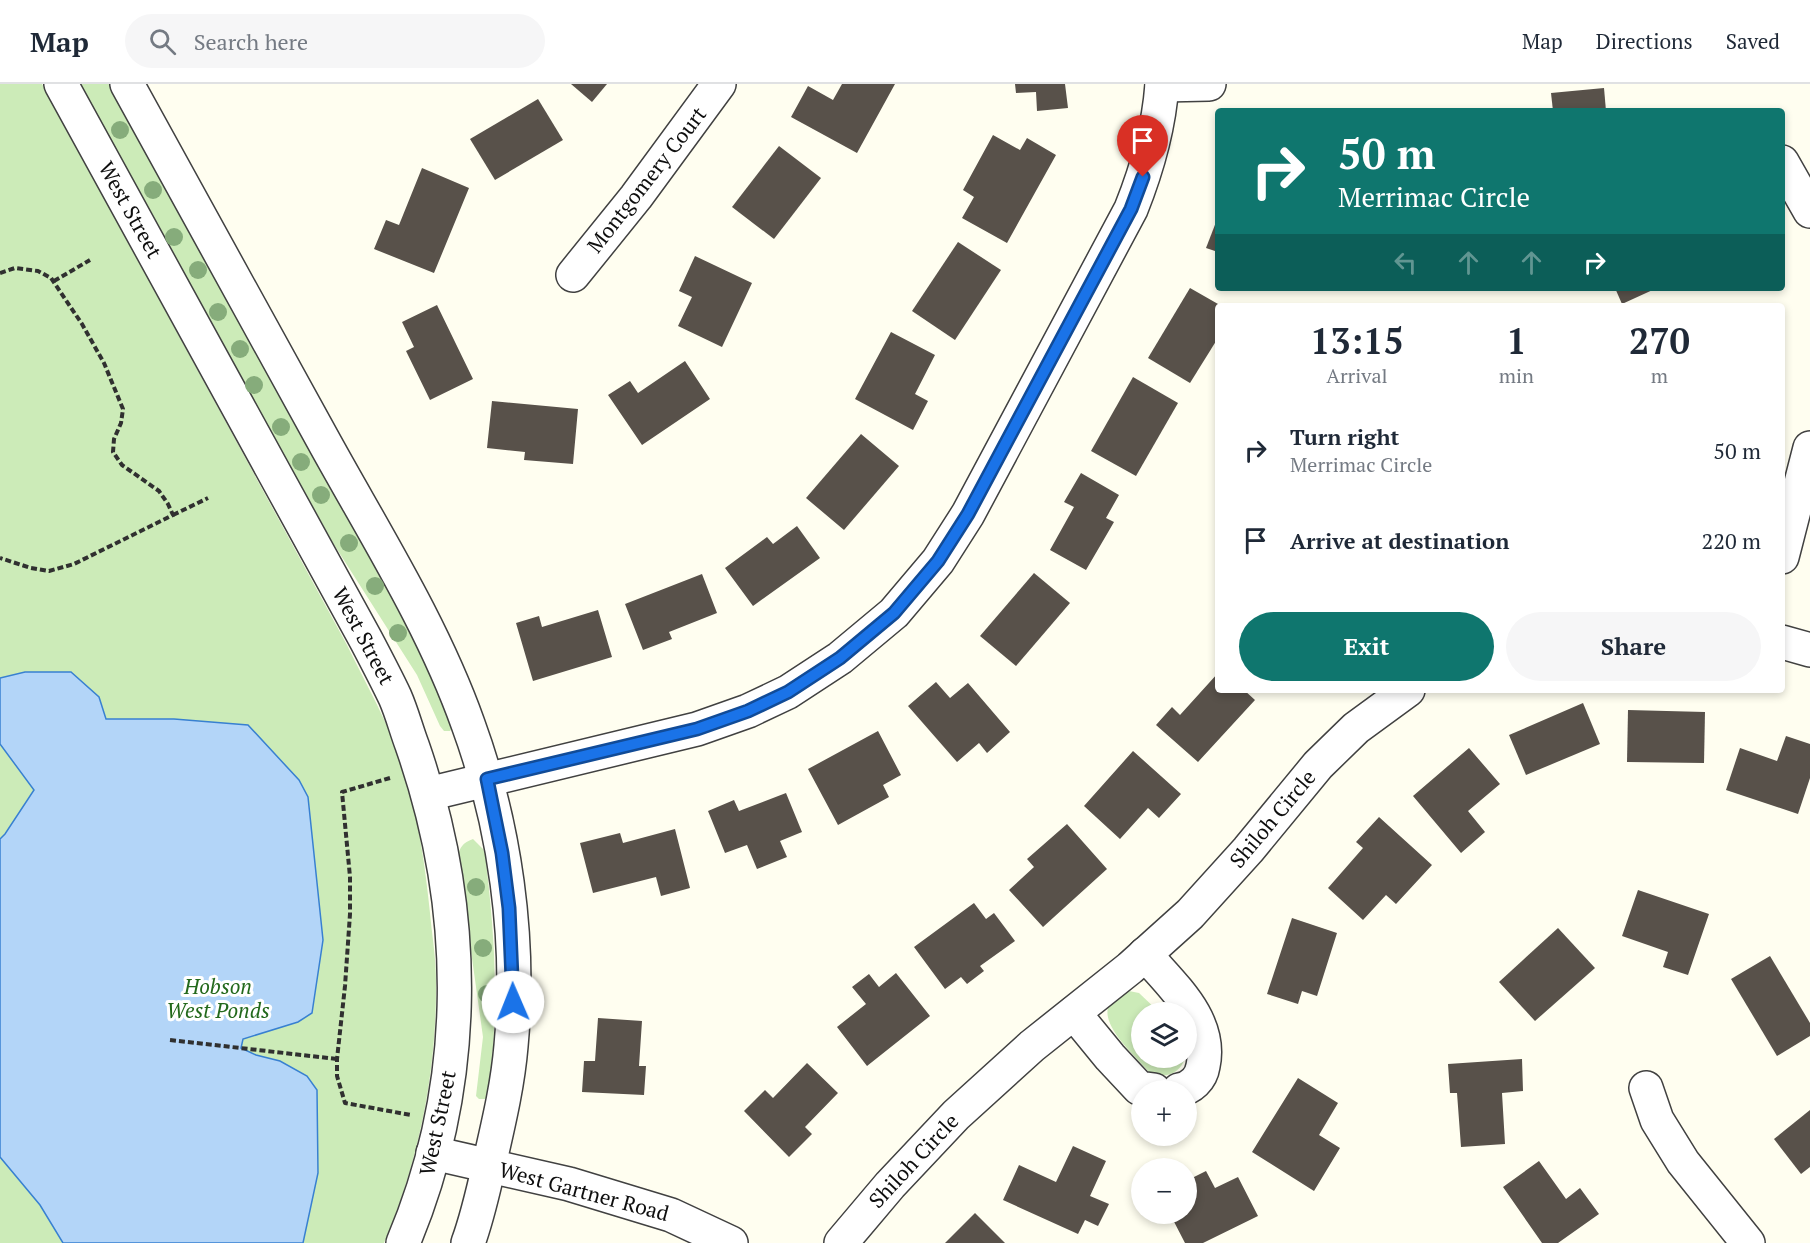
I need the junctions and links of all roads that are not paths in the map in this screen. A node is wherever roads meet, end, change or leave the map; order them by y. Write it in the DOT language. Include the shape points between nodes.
graph roads {
  1 [pos="61,84"];
  2 [pos="127,84"];
  3 [pos="719,84"];
  4 [pos="1209,84"];
  5 [pos="1162,85"];
  6 [pos="1785,167"];
  7 [pos="1810,211"];
  8 [pos="573,275"];
  9 [pos="1810,448"];
  10 [pos="1785,545"];
  11 [pos="1785,643"];
  12 [pos="1810,650"];
  13 [pos="1404,693"];
  14 [pos="487,779"];
  15 [pos="428,794"];
  16 [pos="1145,954"];
  17 [pos="1074,1013"];
  18 [pos="1132,1080"];
  19 [pos="1196,1080"];
  20 [pos="1646,1088"];
  21 [pos="433,1153"];
  22 [pos="489,1166"];
  23 [pos="403,1243"];
  24 [pos="468,1243"];
  25 [pos="731,1243"];
  26 [pos="841,1243"];
  27 [pos="1748,1243"];
  1 -- 15 [label="street, West Street" via="366,640 395,698"];
  2 -- 14 [label="street" via="425,625 467,721"];
  3 -- 8 [label="street, Montgomery Court"];
  4 -- 5 [label="street"];
  5 -- 14 [label="street" via="1155,134 1131,209 968,514 938,561 894,613 840,658 788,692 748,711 697,729"];
  6 -- 7 [label="street"];
  9 -- 10 [label="street"];
  11 -- 12 [label="street"];
  13 -- 16 [label="street, Shiloh Circle" via="1356,728 1318,765 1190,914"];
  14 -- 15 [label="street"];
  14 -- 22 [label="street" via="509,908 513,1002 508,1069"];
  15 -- 21 [label="street, West Street" via="446,869 455,973 451,1060"];
  16 -- 17 [label="street, Shiloh Circle"];
  16 -- 19 [label="street" via="1202,1027 1206,1053"];
  17 -- 18 [label="street"];
  17 -- 26 [label="street, Shiloh Circle" via="956,1115"];
  20 -- 27 [label="street" via="1657,1120 1683,1162"];
  21 -- 22 [label="street, West Gartner Road"];
  21 -- 23 [label="street, West Street" via="419,1206"];
  22 -- 24 [label="street"];
  22 -- 25 [label="street, West Gartner Road" via="671,1215"];
}
